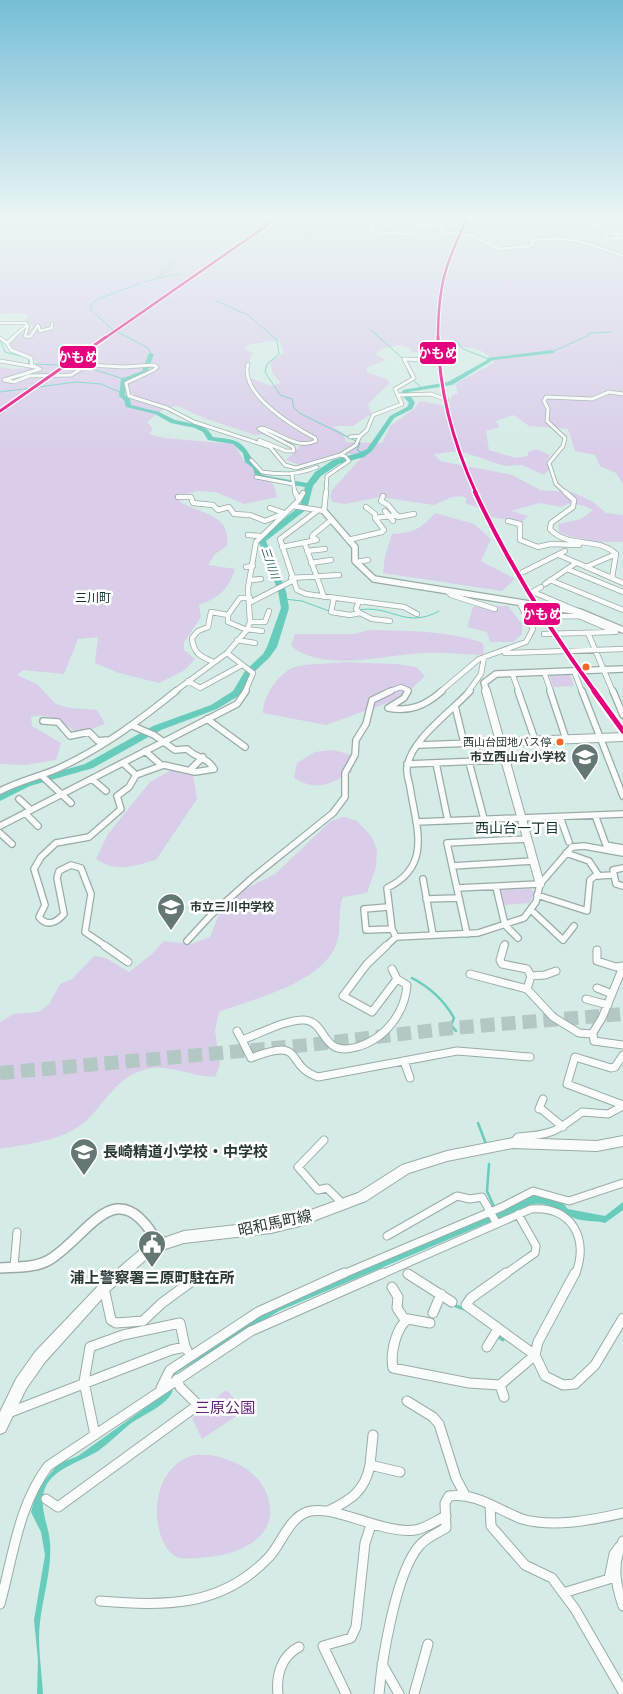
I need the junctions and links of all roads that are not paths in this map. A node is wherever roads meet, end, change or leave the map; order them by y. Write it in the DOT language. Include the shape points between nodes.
graph roads {
  1 [pos="0,323"];
  2 [pos="52,324"];
  3 [pos="26,326"];
  4 [pos="0,338"];
  5 [pos="7,343"];
  6 [pos="0,361"];
  7 [pos="443,361"];
  8 [pos="248,364"];
  9 [pos="36,367"];
  10 [pos="623,394"];
  11 [pos="400,395"];
  12 [pos="447,400"];
  13 [pos="250,439"];
  14 [pos="340,454"];
  15 [pos="251,460"];
  16 [pos="317,466"];
  17 [pos="256,477"];
  18 [pos="293,481"];
  19 [pos="303,493"];
  20 [pos="383,496"];
  21 [pos="178,497"];
  22 [pos="299,500"];
  23 [pos="296,506"];
  24 [pos="366,507"];
  25 [pos="270,508"];
  26 [pos="316,511"];
  27 [pos="324,511"];
  28 [pos="385,511"];
  29 [pos="286,513"];
  30 [pos="414,514"];
  31 [pos="389,516"];
  32 [pos="397,516"];
  33 [pos="375,518"];
  34 [pos="330,521"];
  35 [pos="393,521"];
  36 [pos="508,521"];
  37 [pos="384,530"];
  38 [pos="248,535"];
  39 [pos="260,536"];
  40 [pos="348,540"];
  41 [pos="372,540"];
  42 [pos="305,544"];
  43 [pos="599,544"];
  44 [pos="282,547"];
  45 [pos="274,549"];
  46 [pos="325,549"];
  47 [pos="307,551"];
  48 [pos="566,551"];
  49 [pos="616,554"];
  50 [pos="559,555"];
  51 [pos="331,560"];
  52 [pos="368,560"];
  53 [pos="356,562"];
  54 [pos="312,563"];
  55 [pos="576,563"];
  56 [pos="246,566"];
  57 [pos="253,566"];
  58 [pos="586,568"];
  59 [pos="567,569"];
  60 [pos="523,572"];
  61 [pos="339,575"];
  62 [pos="316,576"];
  63 [pos="612,578"];
  64 [pos="261,579"];
  65 [pos="250,580"];
  66 [pos="292,580"];
  67 [pos="550,580"];
  68 [pos="623,582"];
  69 [pos="448,592"];
  70 [pos="623,592"];
  71 [pos="324,597"];
  72 [pos="334,598"];
  73 [pos="250,600"];
  74 [pos="359,601"];
  75 [pos="520,602"];
  76 [pos="495,609"];
  77 [pos="623,610"];
  78 [pos="269,611"];
  79 [pos="358,611"];
  80 [pos="580,612"];
  81 [pos="417,614"];
  82 [pos="228,615"];
  83 [pos="527,617"];
  84 [pos="390,621"];
  85 [pos="250,622"];
  86 [pos="247,630"];
  87 [pos="262,630"];
  88 [pos="623,630"];
  89 [pos="588,633"];
  90 [pos="544,634"];
  91 [pos="237,640"];
  92 [pos="255,643"];
  93 [pos="623,649"];
  94 [pos="595,650"];
  95 [pos="227,653"];
  96 [pos="498,653"];
  97 [pos="484,657"];
  98 [pos="214,662"];
  99 [pos="244,666"];
  100 [pos="623,669"];
  101 [pos="604,670"];
  102 [pos="574,671"];
  103 [pos="544,672"];
  104 [pos="512,673"];
  105 [pos="483,678"];
  106 [pos="188,681"];
  107 [pos="455,706"];
  108 [pos="623,715"];
  109 [pos="207,719"];
  110 [pos="43,721"];
  111 [pos="133,726"];
  112 [pos="623,737"];
  113 [pos="599,738"];
  114 [pos="566,739"];
  115 [pos="108,740"];
  116 [pos="535,740"];
  117 [pos="164,741"];
  118 [pos="500,742"];
  119 [pos="464,743"];
  120 [pos="419,745"];
  121 [pos="245,747"];
  122 [pos="145,751"];
  123 [pos="203,757"];
  124 [pos="505,760"];
  125 [pos="469,762"];
  126 [pos="123,763"];
  127 [pos="436,763"];
  128 [pos="160,764"];
  129 [pos="408,764"];
  130 [pos="190,770"];
  131 [pos="136,775"];
  132 [pos="43,776"];
  133 [pos="92,779"];
  134 [pos="0,791"];
  135 [pos="106,791"];
  136 [pos="62,794"];
  137 [pos="623,796"];
  138 [pos="19,799"];
  139 [pos="70,803"];
  140 [pos="31,810"];
  141 [pos="25,813"];
  142 [pos="623,814"];
  143 [pos="595,815"];
  144 [pos="560,817"];
  145 [pos="522,818"];
  146 [pos="484,819"];
  147 [pos="448,821"];
  148 [pos="416,822"];
  149 [pos="0,825"];
  150 [pos="38,826"];
  151 [pos="0,834"];
  152 [pos="527,839"];
  153 [pos="569,842"];
  154 [pos="12,844"];
  155 [pos="623,848"];
  156 [pos="566,853"];
  157 [pos="623,853"];
  158 [pos="533,862"];
  159 [pos="452,866"];
  160 [pos="623,868"];
  161 [pos="613,875"];
  162 [pos="599,876"];
  163 [pos="422,879"];
  164 [pos="540,884"];
  165 [pos="623,886"];
  166 [pos="496,887"];
  167 [pos="457,888"];
  168 [pos="538,895"];
  169 [pos="458,898"];
  170 [pos="426,900"];
  171 [pos="388,907"];
  172 [pos="531,910"];
  173 [pos="505,925"];
  174 [pos="574,926"];
  175 [pos="392,929"];
  176 [pos="467,934"];
  177 [pos="433,935"];
  178 [pos="396,937"];
  179 [pos="518,938"];
  180 [pos="187,941"];
  181 [pos="505,944"];
  182 [pos="597,950"];
  183 [pos="128,962"];
  184 [pos="623,966"];
  185 [pos="392,969"];
  186 [pos="528,969"];
  187 [pos="556,971"];
  188 [pos="470,974"];
  189 [pos="397,979"];
  190 [pos="597,988"];
  191 [pos="527,989"];
  192 [pos="612,994"];
  193 [pos="586,999"];
  194 [pos="608,1005"];
  195 [pos="237,1031"];
  196 [pos="593,1034"];
  197 [pos="242,1040"];
  198 [pos="623,1045"];
  199 [pos="623,1055"];
  200 [pos="530,1056"];
  201 [pos="404,1061"];
  202 [pos="410,1078"];
  203 [pos="543,1099"];
  204 [pos="623,1106"];
  205 [pos="563,1127"];
  206 [pos="324,1140"];
  207 [pos="623,1141"];
  208 [pos="513,1143"];
  209 [pos="623,1183"];
  210 [pos="344,1205"];
  211 [pos="492,1212"];
  212 [pos="518,1214"];
  213 [pos="497,1224"];
  214 [pos="17,1232"];
  215 [pos="387,1236"];
  216 [pos="159,1245"];
  217 [pos="394,1253"];
  218 [pos="399,1265"];
  219 [pos="14,1267"];
  220 [pos="0,1268"];
  221 [pos="408,1274"];
  222 [pos="192,1281"];
  223 [pos="392,1287"];
  224 [pos="104,1288"];
  225 [pos="441,1294"];
  226 [pos="452,1302"];
  227 [pos="433,1313"];
  228 [pos="623,1318"];
  229 [pos="405,1320"];
  230 [pos="430,1323"];
  231 [pos="498,1329"];
  232 [pos="185,1347"];
  233 [pos="487,1347"];
  234 [pos="191,1355"];
  235 [pos="535,1355"];
  236 [pos="176,1380"];
  237 [pos="84,1382"];
  238 [pos="500,1385"];
  239 [pos="163,1388"];
  240 [pos="504,1397"];
  241 [pos="407,1401"];
  242 [pos="6,1414"];
  243 [pos="0,1428"];
  244 [pos="95,1435"];
  245 [pos="373,1435"];
  246 [pos="370,1465"];
  247 [pos="400,1472"];
  248 [pos="465,1495"];
  249 [pos="46,1499"];
  250 [pos="490,1505"];
  251 [pos="328,1511"];
  252 [pos="623,1513"];
  253 [pos="446,1516"];
  254 [pos="371,1525"];
  255 [pos="622,1543"];
  256 [pos="620,1561"];
  257 [pos="563,1593"];
  258 [pos="100,1601"];
  259 [pos="0,1604"];
  260 [pos="623,1606"];
  261 [pos="428,1644"];
  262 [pos="298,1647"];
  263 [pos="382,1664"];
  264 [pos="623,1691"];
  265 [pos="278,1694"];
  266 [pos="346,1694"];
  267 [pos="379,1694"];
  268 [pos="399,1694"];
  269 [pos="414,1694"];
  1 -- 3 [label="street" via="22,322"];
  2 -- 3 [label="street" via="52,328 40,331 38,325 30,337 25,336"];
  3 -- 5 [label="street"];
  4 -- 5 [label="street"];
  5 -- 9 [label="street" via="16,354 32,358"];
  6 -- 9 [label="street"];
  7 -- 11 [label="street" via="404,359 414,378 396,386"];
  8 -- 13 [label="street" via="247,372 256,393 292,427 316,441 305,444 265,428 259,429 292,447 294,451 291,452 269,442"];
  9 -- 13 [label="street" via="40,369 4,380 14,382 29,376 71,376 88,365 156,366 156,369 132,377 126,383 129,396 167,408 194,422"];
  10 -- 43 [label="street" via="609,392 592,400 552,396 544,401 548,408 546,421 565,438 563,446 549,461 550,466 556,484 574,500 573,508 551,523 550,529 559,538"];
  11 -- 12 [label="street" via="444,397"];
  11 -- 14 [label="street" via="402,404 373,415 367,430 356,438 356,446"];
  13 -- 14 [label="street" via="270,447 290,467 305,467"];
  14 -- 27 [label="street" via="348,459 327,476"];
  15 -- 18 [label="street" via="262,472"];
  16 -- 18 [label="street"];
  17 -- 18 [label="street"];
  18 -- 22 [label="street"];
  19 -- 22 [label="street"];
  20 -- 32 [label="street" via="381,501"];
  21 -- 29 [label="street" via="191,498 191,503 214,505 218,510 229,507 234,514 250,515 265,521"];
  22 -- 23 [label="street"];
  23 -- 26 [label="street"];
  23 -- 29 [label="street"];
  24 -- 33 [label="street" via="376,514"];
  25 -- 29 [label="street"];
  26 -- 27 [label="street"];
  26 -- 44 [label="street" via="281,537"];
  27 -- 34 [label="street"];
  28 -- 31 [label="street"];
  29 -- 39 [label="street"];
  30 -- 32 [label="street"];
  31 -- 32 [label="street"];
  31 -- 33 [label="street"];
  31 -- 35 [label="street"];
  33 -- 37 [label="street"];
  34 -- 40 [label="street"];
  34 -- 42 [label="street" via="313,535 317,540"];
  36 -- 43 [label="street" via="520,524 520,540 538,547"];
  37 -- 40 [label="street"];
  37 -- 41 [label="street" via="384,533 372,536"];
  38 -- 39 [label="street"];
  39 -- 57 [label="street" via="256,542"];
  40 -- 53 [label="street" via="356,550"];
  42 -- 44 [label="street"];
  42 -- 47 [label="street"];
  43 -- 49 [label="street"];
  44 -- 45 [label="street"];
  44 -- 66 [label="street"];
  46 -- 47 [label="street"];
  47 -- 54 [label="street"];
  48 -- 50 [label="street"];
  49 -- 58 [label="street"];
  49 -- 63 [label="street"];
  50 -- 55 [label="street"];
  50 -- 60 [label="street"];
  51 -- 54 [label="street"];
  52 -- 53 [label="street"];
  53 -- 69 [label="street" via="369,576 381,581"];
  54 -- 62 [label="street"];
  55 -- 58 [label="street"];
  55 -- 59 [label="street"];
  56 -- 57 [label="street"];
  57 -- 65 [label="street"];
  58 -- 63 [label="street"];
  59 -- 67 [label="street"];
  59 -- 70 [label="street"];
  61 -- 62 [label="street"];
  62 -- 66 [label="street"];
  62 -- 71 [label="street"];
  63 -- 68 [label="street"];
  64 -- 65 [label="street"];
  65 -- 73 [label="street"];
  66 -- 71 [label="street" via="296,590"];
  66 -- 73 [label="street"];
  67 -- 77 [label="street"];
  67 -- 80 [label="street" via="533,592"];
  69 -- 75 [label="street"];
  69 -- 76 [label="street"];
  71 -- 72 [label="street"];
  72 -- 74 [label="street"];
  72 -- 79 [label="street" via="331,611 350,615"];
  73 -- 82 [label="street" via="240,598"];
  73 -- 85 [label="street"];
  74 -- 79 [label="street"];
  74 -- 81 [label="street" via="404,607"];
  75 -- 80 [label="street"];
  75 -- 83 [label="street"];
  78 -- 85 [label="street" via="265,622"];
  79 -- 84 [label="street" via="372,619"];
  80 -- 88 [label="street"];
  82 -- 86 [label="street" via="228,622"];
  82 -- 98 [label="street" via="213,611 208,627 192,638 196,655"];
  83 -- 89 [label="street" via="579,616 616,632"];
  83 -- 96 [label="street" via="533,629 531,638"];
  85 -- 86 [label="street"];
  86 -- 87 [label="street"];
  86 -- 91 [label="street"];
  89 -- 90 [label="street"];
  89 -- 94 [label="street"];
  91 -- 92 [label="street"];
  91 -- 95 [label="street"];
  93 -- 94 [label="street"];
  94 -- 96 [label="street"];
  94 -- 101 [label="street"];
  95 -- 98 [label="street"];
  95 -- 99 [label="street"];
  96 -- 97 [label="street"];
  97 -- 105 [label="street"];
  97 -- 180 [label="street" via="422,705 406,710 388,708 407,694 408,690 401,686 372,700 366,724 356,740 355,755 345,773 345,797 333,814 251,879"];
  98 -- 106 [label="street"];
  99 -- 106 [label="street" via="200,688"];
  99 -- 109 [label="street" via="253,673 243,698"];
  100 -- 101 [label="street"];
  101 -- 102 [label="street"];
  101 -- 108 [label="street"];
  102 -- 103 [label="street"];
  102 -- 113 [label="street"];
  103 -- 104 [label="street"];
  103 -- 114 [label="street"];
  104 -- 105 [label="street"];
  104 -- 116 [label="street"];
  105 -- 107 [label="street"];
  105 -- 118 [label="street"];
  106 -- 111 [label="street"];
  107 -- 119 [label="street"];
  107 -- 120 [label="street"];
  109 -- 117 [label="street"];
  109 -- 121 [label="street"];
  110 -- 115 [label="street" via="58,722 70,736 89,732 98,741"];
  111 -- 115 [label="street"];
  111 -- 117 [label="street"];
  112 -- 113 [label="street"];
  113 -- 114 [label="street"];
  113 -- 137 [label="street"];
  114 -- 116 [label="street"];
  115 -- 132 [label="street"];
  116 -- 118 [label="street"];
  117 -- 122 [label="street"];
  117 -- 123 [label="street" via="175,750 187,749 195,757"];
  118 -- 119 [label="street"];
  118 -- 124 [label="street"];
  119 -- 120 [label="street"];
  120 -- 129 [label="street"];
  122 -- 126 [label="street"];
  122 -- 128 [label="street"];
  123 -- 130 [label="street"];
  123 -- 130 [label="street" via="214,769"];
  124 -- 125 [label="street"];
  124 -- 145 [label="street"];
  125 -- 127 [label="street"];
  125 -- 146 [label="street"];
  126 -- 131 [label="street"];
  126 -- 133 [label="street"];
  127 -- 129 [label="street"];
  127 -- 147 [label="street"];
  129 -- 148 [label="street"];
  130 -- 131 [label="street" via="164,765"];
  131 -- 183 [label="street" via="129,787 117,796 121,809 115,815 89,837 56,843 34,868 44,899 39,917 51,924 64,914 57,878 59,871 71,864 81,868 91,894 85,932"];
  132 -- 134 [label="street" via="17,782"];
  132 -- 136 [label="street"];
  133 -- 135 [label="street"];
  133 -- 136 [label="street"];
  136 -- 139 [label="street"];
  136 -- 140 [label="street"];
  138 -- 140 [label="street"];
  140 -- 141 [label="street"];
  141 -- 149 [label="street"];
  141 -- 150 [label="street"];
  142 -- 143 [label="street"];
  143 -- 144 [label="street"];
  143 -- 155 [label="street" via="606,845"];
  144 -- 145 [label="street"];
  144 -- 153 [label="street"];
  145 -- 146 [label="street"];
  145 -- 152 [label="street"];
  146 -- 147 [label="street"];
  147 -- 148 [label="street"];
  148 -- 171 [label="street" via="418,855 409,873 387,888"];
  151 -- 154 [label="street"];
  152 -- 158 [label="street"];
  152 -- 159 [label="street" via="448,842"];
  156 -- 157 [label="street" via="579,845"];
  156 -- 162 [label="street" via="589,861"];
  156 -- 164 [label="street"];
  158 -- 159 [label="street"];
  158 -- 164 [label="street"];
  159 -- 167 [label="street"];
  160 -- 161 [label="street" via="613,870"];
  161 -- 162 [label="street"];
  161 -- 165 [label="street" via="616,884"];
  162 -- 168 [label="street" via="590,880 587,911"];
  163 -- 170 [label="street"];
  164 -- 166 [label="street"];
  164 -- 168 [label="street"];
  166 -- 167 [label="street"];
  166 -- 173 [label="street"];
  167 -- 169 [label="street"];
  168 -- 172 [label="street"];
  169 -- 170 [label="street"];
  169 -- 176 [label="street"];
  170 -- 177 [label="street"];
  171 -- 175 [label="street"];
  171 -- 175 [label="street" via="364,909 366,930"];
  172 -- 173 [label="street" via="524,918"];
  172 -- 174 [label="street" via="563,940"];
  173 -- 176 [label="street"];
  173 -- 179 [label="street"];
  175 -- 178 [label="street"];
  176 -- 177 [label="street"];
  177 -- 178 [label="street"];
  178 -- 189 [label="street" via="367,964 343,996 372,1012"];
  181 -- 186 [label="street" via="500,960 502,964"];
  182 -- 184 [label="street" via="597,961"];
  184 -- 192 [label="street"];
  185 -- 189 [label="street"];
  186 -- 187 [label="street" via="545,975"];
  186 -- 191 [label="street"];
  188 -- 191 [label="street"];
  189 -- 197 [label="street" via="407,985 403,1004 382,1036 358,1046 336,1047 316,1024 304,1020"];
  190 -- 192 [label="street"];
  191 -- 196 [label="street" via="558,1021 579,1033"];
  192 -- 194 [label="street"];
  193 -- 194 [label="street"];
  194 -- 196 [label="street"];
  195 -- 197 [label="street"];
  196 -- 198 [label="street" via="594,1041"];
  197 -- 201 [label="street" via="250,1058 278,1049 286,1050 297,1056 308,1074 318,1077"];
  199 -- 204 [label="street" via="611,1068 575,1057 567,1084"];
  200 -- 201 [label="street" via="457,1051"];
  201 -- 202 [label="street"];
  203 -- 205 [label="street" via="538,1109"];
  204 -- 205 [label="street" via="608,1114 582,1112"];
  205 -- 208 [label="street" via="546,1136 518,1137"];
  206 -- 210 [label="street" via="298,1167 318,1190 328,1188"];
  207 -- 208 [label="main road, 昭和馬町線" via="597,1146"];
  208 -- 210 [label="main road, 昭和馬町線" via="447,1156 406,1169"];
  209 -- 211 [label="street" via="568,1200 538,1191 529,1192"];
  210 -- 216 [label="main road, 昭和馬町線" via="271,1227 184,1237"];
  211 -- 213 [label="street"];
  211 -- 215 [label="street" via="482,1197 457,1196"];
  211 -- 217 [label="street"];
  212 -- 213 [label="street"];
  212 -- 231 [label="street" via="536,1246 535,1253 471,1298 466,1305"];
  212 -- 235 [label="street" via="537,1208 557,1212 578,1233 582,1249 580,1266 538,1342"];
  213 -- 218 [label="street"];
  214 -- 219 [label="street"];
  216 -- 219 [label="street" via="143,1220 130,1212 113,1211 96,1218 48,1261"];
  216 -- 224 [label="main road, 昭和馬町線"];
  217 -- 218 [label="street"];
  217 -- 234 [label="street" via="258,1312"];
  218 -- 236 [label="street" via="252,1331"];
  219 -- 220 [label="street"];
  221 -- 225 [label="street"];
  222 -- 224 [label="street" via="143,1321 116,1323 111,1320"];
  223 -- 229 [label="street" via="398,1297 397,1308"];
  224 -- 242 [label="main road, 昭和馬町線" via="40,1357"];
  225 -- 226 [label="street"];
  225 -- 227 [label="street"];
  228 -- 235 [label="street" via="586,1377 576,1384 556,1382 545,1376"];
  229 -- 230 [label="street"];
  229 -- 238 [label="street" via="392,1358 393,1368"];
  231 -- 233 [label="street"];
  231 -- 235 [label="street"];
  232 -- 234 [label="street"];
  232 -- 237 [label="street"];
  232 -- 237 [label="street" via="180,1324 123,1335 90,1347"];
  234 -- 239 [label="street" via="170,1370"];
  235 -- 238 [label="street"];
  236 -- 239 [label="street"];
  236 -- 249 [label="street" via="198,1405 58,1507"];
  237 -- 242 [label="street"];
  237 -- 244 [label="street"];
  238 -- 240 [label="street"];
  239 -- 244 [label="street"];
  241 -- 248 [label="street" via="439,1424 452,1468"];
  242 -- 243 [label="main road, 昭和馬町線"];
  244 -- 259 [label="street" via="48,1466 36,1480"];
  245 -- 246 [label="street"];
  246 -- 247 [label="street"];
  246 -- 251 [label="street" via="364,1488 354,1498"];
  248 -- 250 [label="street"];
  248 -- 253 [label="street" via="446,1498"];
  250 -- 252 [label="street" via="530,1521 545,1523"];
  250 -- 257 [label="street" via="491,1526 502,1540 525,1565 547,1574"];
  251 -- 254 [label="street"];
  251 -- 258 [label="street" via="307,1512 297,1519 283,1533 270,1556 223,1592 152,1605"];
  253 -- 254 [label="street" via="415,1530"];
  253 -- 263 [label="street" via="446,1528 424,1541 411,1558 402,1581"];
  254 -- 266 [label="street" via="365,1543 356,1627 351,1638 323,1646"];
  255 -- 256 [label="street"];
  255 -- 257 [label="street" via="614,1554 609,1579"];
  256 -- 260 [label="street" via="614,1580"];
  257 -- 264 [label="street"];
  261 -- 269 [label="street"];
  262 -- 265 [label="street" via="290,1651 284,1660"];
  263 -- 267 [label="street"];
  263 -- 268 [label="street"];
}
